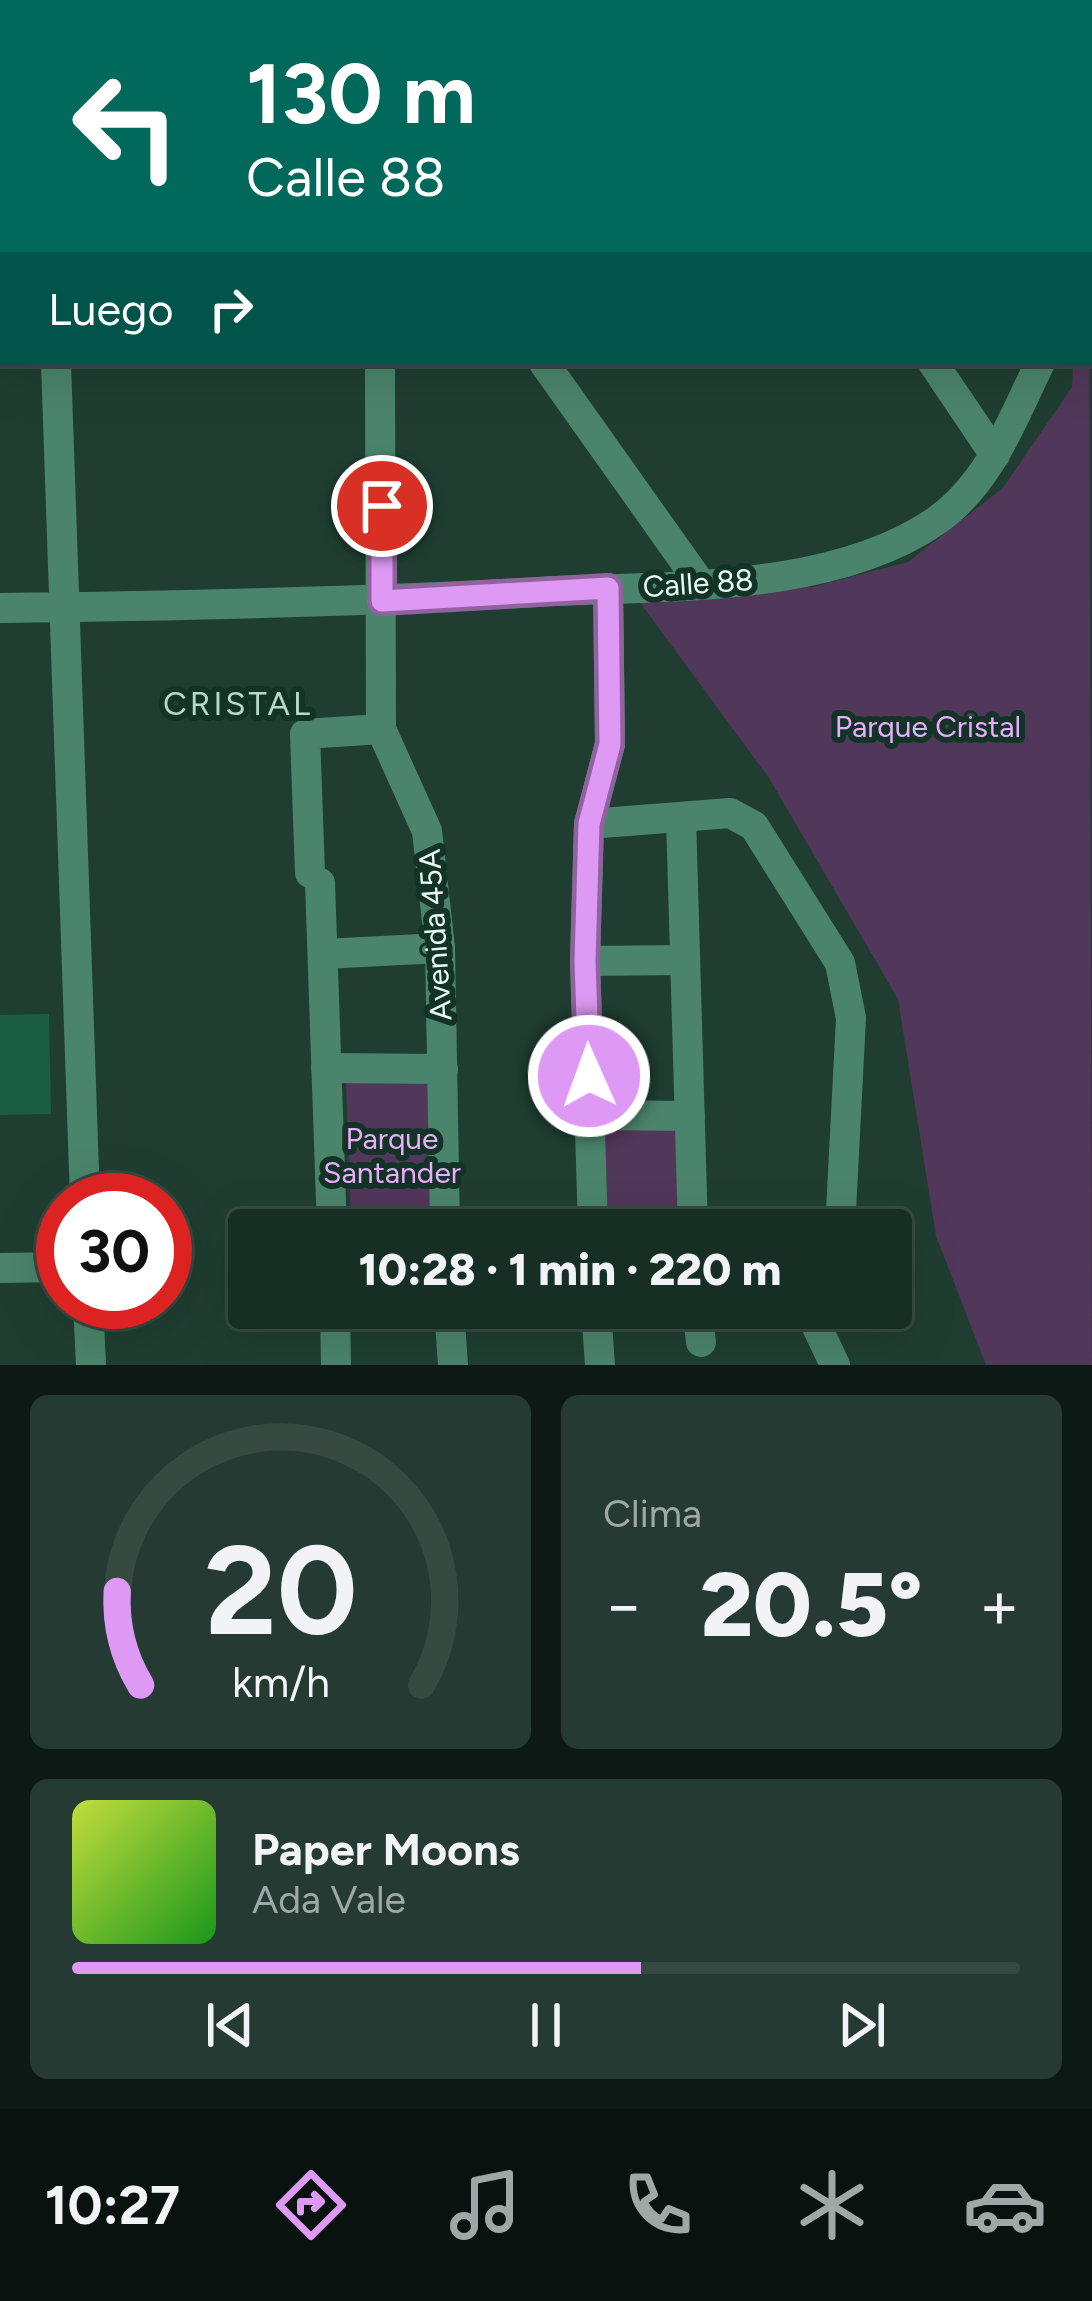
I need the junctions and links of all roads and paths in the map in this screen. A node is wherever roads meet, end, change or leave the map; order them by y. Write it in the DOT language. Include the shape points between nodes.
graph roads {
  1 [pos="56,366"];
  2 [pos="380,366"];
  3 [pos="546,366"];
  4 [pos="934,366"];
  5 [pos="1039,366"];
  6 [pos="995,455"];
  7 [pos="700,583"];
  8 [pos="608,588"];
  9 [pos="382,601"];
  10 [pos="64,607"];
  11 [pos="0,608"];
  12 [pos="381,729"];
  13 [pos="681,817"];
  14 [pos="589,824"];
  15 [pos="440,948"];
  16 [pos="323,954"];
  17 [pos="684,960"];
  18 [pos="585,961"];
  19 [pos="326,1068"];
  20 [pos="443,1069"];
  21 [pos="590,1115"];
  22 [pos="690,1116"];
  23 [pos="84,1173"];
  24 [pos="331,1209"];
  25 [pos="445,1209"];
  26 [pos="592,1209"];
  27 [pos="692,1209"];
  28 [pos="841,1209"];
  29 [pos="36,1267"];
  30 [pos="0,1268"];
  31 [pos="89,1329"];
  32 [pos="335,1329"];
  33 [pos="450,1329"];
  34 [pos="597,1329"];
  35 [pos="699,1329"];
  36 [pos="818,1329"];
  37 [pos="700,1342"];
  38 [pos="91,1365"];
  39 [pos="337,1365"];
  40 [pos="453,1365"];
  41 [pos="600,1365"];
  42 [pos="835,1365"];
  1 -- 10 [label="street"];
  2 -- 9 [label="street, Avenida 45A"];
  3 -- 7 [label="street"];
  4 -- 6 [label="street"];
  5 -- 6 [label="street, Calle 88"];
  6 -- 7 [label="street, Calle 88" via="937,520 867,556 792,577"];
  7 -- 8 [label="street, Calle 88"];
  8 -- 9 [label="street, Calle 88"];
  8 -- 14 [label="street" via="610,744"];
  9 -- 10 [label="street, Calle 88"];
  9 -- 12 [label="street, Avenida 45A"];
  10 -- 11 [label="street, Calle 88"];
  10 -- 23 [label="street"];
  12 -- 15 [label="street, Avenida 45A" via="428,831"];
  12 -- 16 [label="street" via="305,734"];
  13 -- 14 [label="street"];
  13 -- 17 [label="street"];
  13 -- 28 [label="street" via="730,813 754,826 839,963 851,1018"];
  14 -- 18 [label="street"];
  15 -- 16 [label="street"];
  15 -- 20 [label="street, Avenida 45A"];
  16 -- 19 [label="street"];
  17 -- 18 [label="street"];
  17 -- 22 [label="street"];
  18 -- 21 [label="street"];
  19 -- 20 [label="street"];
  19 -- 24 [label="street"];
  20 -- 25 [label="street, Avenida 45A"];
  21 -- 22 [label="street"];
  21 -- 26 [label="street"];
  22 -- 27 [label="street"];
  29 -- 30 [label="street"];
  31 -- 38 [label="street"];
  32 -- 39 [label="street"];
  33 -- 40 [label="street"];
  34 -- 41 [label="street"];
  35 -- 37 [label="street"];
  36 -- 42 [label="street"];
}
